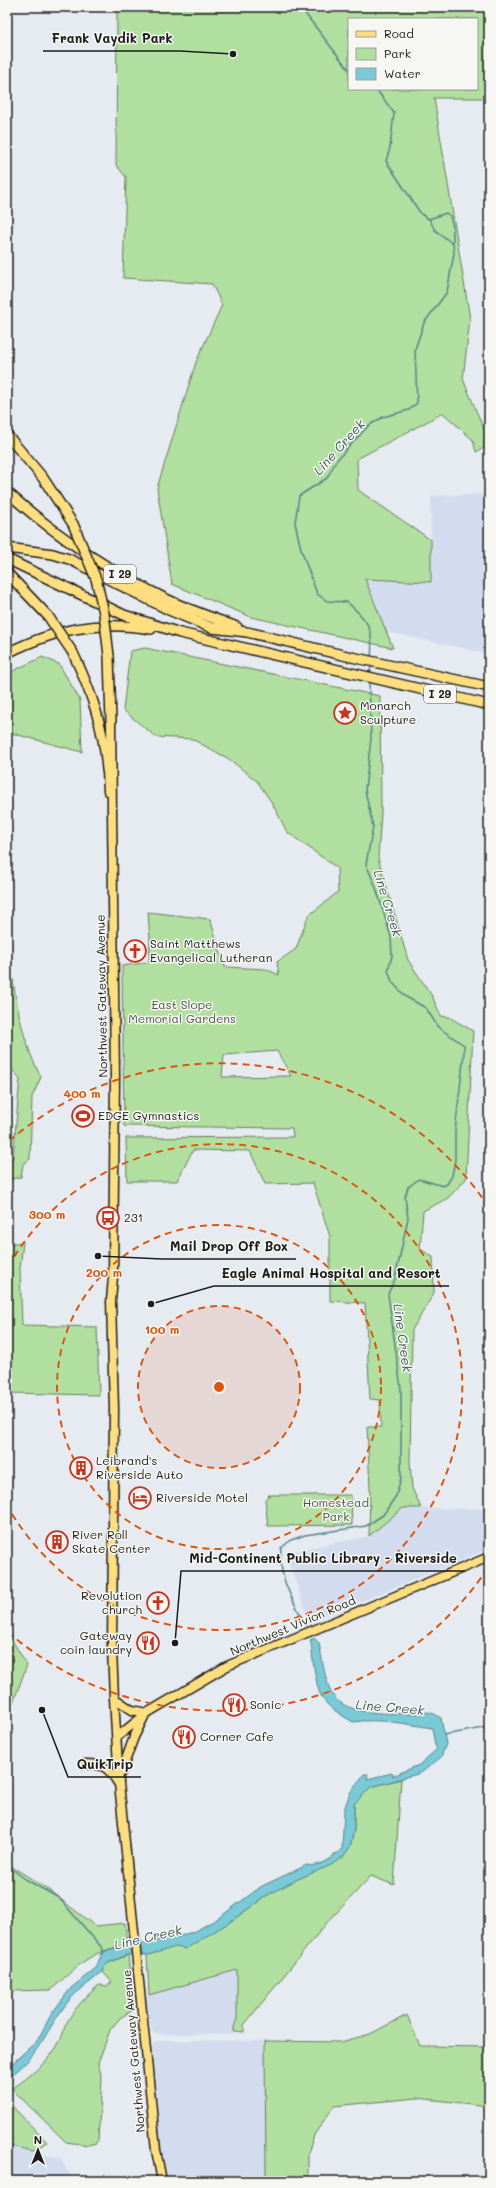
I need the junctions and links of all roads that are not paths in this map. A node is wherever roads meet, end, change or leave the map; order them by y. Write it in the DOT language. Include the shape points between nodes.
graph roads {
  1 [pos="7,435"];
  2 [pos="7,492"];
  3 [pos="7,548"];
  4 [pos="7,560"];
  5 [pos="7,573"];
  6 [pos="248,632"];
  7 [pos="180,633"];
  8 [pos="7,653"];
  9 [pos="489,687"];
  10 [pos="489,705"];
  11 [pos="111,722"];
  12 [pos="107,770"];
  13 [pos="111,815"];
  14 [pos="489,1557"];
  15 [pos="114,1698"];
  16 [pos="147,1713"];
  17 [pos="117,1737"];
  18 [pos="85,1764"];
  19 [pos="119,1783"];
  20 [pos="162,2181"];
  1 -- 11 [label="highway, bridge" via="43,478 73,524 96,579 104,613 109,656"];
  2 -- 6 [label="highway, I 29" via="46,526 113,570 167,600"];
  3 -- 6 [label="highway" via="54,554 69,559 169,610 212,628"];
  4 -- 7 [label="highway, I 29" via="124,616"];
  5 -- 12 [label="highway, bridge" via="48,616 73,653 94,703"];
  6 -- 9 [label="highway, I 29"];
  7 -- 8 [label="highway" via="122,624 77,627"];
  7 -- 10 [label="highway, I 29"];
  11 -- 13 [label="main road, Northwest Gateway Avenue"];
  12 -- 13 [label="main road, Northwest Gateway Avenue"];
  13 -- 15 [label="main road, Northwest Gateway Avenue" via="115,1078 111,1301 114,1409"];
  14 -- 16 [label="main road, Northwest Vivion Road" via="228,1666"];
  15 -- 16 [label="main road" via="132,1710"];
  15 -- 17 [label="main road, Northwest Gateway Avenue"];
  16 -- 17 [label="main road, Northwest Vivion Road"];
  16 -- 19 [label="main road" via="124,1761"];
  17 -- 19 [label="main road, Northwest Gateway Avenue"];
  18 -- 19 [label="main road" via="102,1765"];
  19 -- 20 [label="main road, Northwest Gateway Avenue" via="156,2150"];
}
